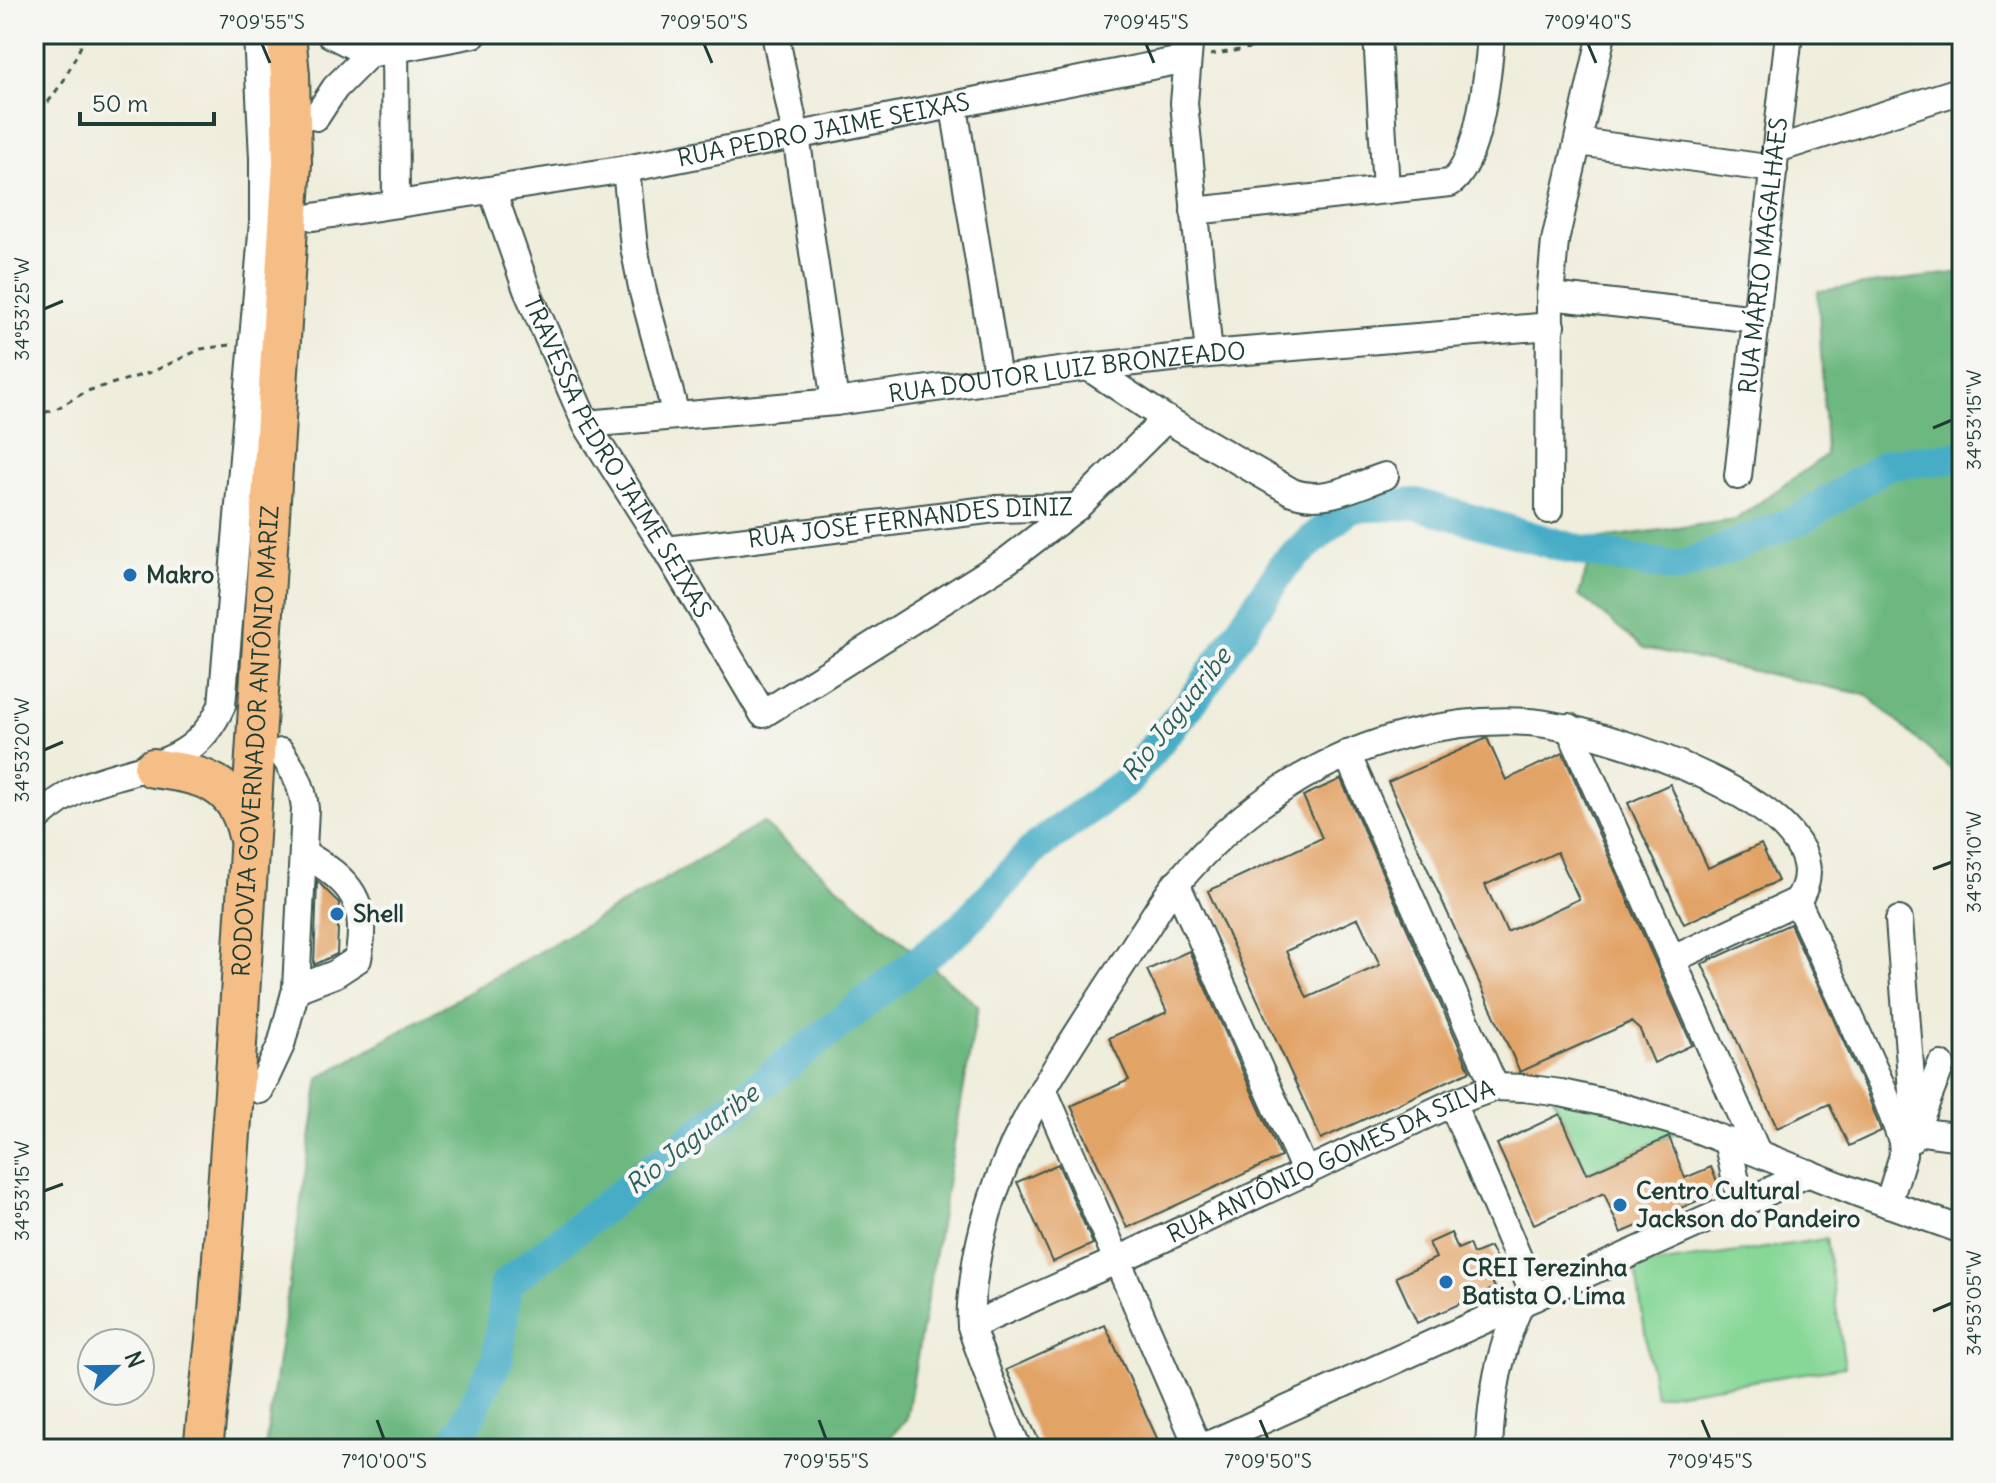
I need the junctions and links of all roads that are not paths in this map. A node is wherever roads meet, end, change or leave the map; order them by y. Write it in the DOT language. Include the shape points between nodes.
graph roads {
  1 [pos="257,34"];
  2 [pos="286,34"];
  3 [pos="311,34"];
  4 [pos="330,34"];
  5 [pos="474,34"];
  6 [pos="775,34"];
  7 [pos="1377,34"];
  8 [pos="1491,34"];
  9 [pos="1602,34"];
  10 [pos="1789,34"];
  11 [pos="396,42"];
  12 [pos="1188,47"];
  13 [pos="369,54"];
  14 [pos="1962,90"];
  15 [pos="954,107"];
  16 [pos="316,117"];
  17 [pos="796,136"];
  18 [pos="1579,142"];
  19 [pos="1776,159"];
  20 [pos="626,169"];
  21 [pos="492,190"];
  22 [pos="1386,190"];
  23 [pos="396,204"];
  24 [pos="1194,211"];
  25 [pos="313,217"];
  26 [pos="1550,296"];
  27 [pos="1757,319"];
  28 [pos="1551,326"];
  29 [pos="1209,354"];
  30 [pos="1088,367"];
  31 [pos="998,379"];
  32 [pos="835,402"];
  33 [pos="676,415"];
  34 [pos="1166,419"];
  35 [pos="586,424"];
  36 [pos="1385,476"];
  37 [pos="1738,476"];
  38 [pos="1077,507"];
  39 [pos="1549,510"];
  40 [pos="666,550"];
  41 [pos="1569,727"];
  42 [pos="281,752"];
  43 [pos="1347,754"];
  44 [pos="153,768"];
  45 [pos="34,821"];
  46 [pos="250,844"];
  47 [pos="303,853"];
  48 [pos="1176,883"];
  49 [pos="1797,901"];
  50 [pos="1899,920"];
  51 [pos="1671,960"];
  52 [pos="296,989"];
  53 [pos="1941,1065"];
  54 [pos="1495,1087"];
  55 [pos="1043,1089"];
  56 [pos="260,1090"];
  57 [pos="1452,1103"];
  58 [pos="1909,1136"];
  59 [pos="1962,1137"];
  60 [pos="1727,1141"];
  61 [pos="1757,1152"];
  62 [pos="1306,1173"];
  63 [pos="1809,1173"];
  64 [pos="1741,1203"];
  65 [pos="1888,1204"];
  66 [pos="1962,1230"];
  67 [pos="1118,1260"];
  68 [pos="1528,1300"];
  69 [pos="971,1326"];
  70 [pos="203,1449"];
  71 [pos="230,1449"];
  72 [pos="1018,1449"];
  73 [pos="1199,1449"];
  74 [pos="1489,1449"];
  1 -- 44 [label="street" via="263,209 222,705 192,747"];
  2 -- 46 [label="highway, RODOVIA GOVERNADOR ANTÔNIO MARIZ" via="292,163"];
  3 -- 16 [label="highway, RODOVIA GOVERNADOR ANTÔNIO MARIZ"];
  4 -- 13 [label="street"];
  5 -- 11 [label="street"];
  6 -- 17 [label="street"];
  7 -- 22 [label="street"];
  8 -- 22 [label="street" via="1485,95 1463,172 1450,183"];
  9 -- 18 [label="street"];
  10 -- 19 [label="street, RUA MÁRIO MAGALHÃES"];
  11 -- 13 [label="street"];
  11 -- 23 [label="street"];
  12 -- 15 [label="street, RUA PEDRO JAIME SEIXAS"];
  12 -- 24 [label="street" via="1184,103"];
  13 -- 16 [label="street" via="341,80"];
  14 -- 19 [label="street"];
  15 -- 17 [label="street, RUA PEDRO JAIME SEIXAS"];
  15 -- 31 [label="street"];
  16 -- 25 [label="highway, RODOVIA GOVERNADOR ANTÔNIO MARIZ"];
  17 -- 20 [label="street, RUA PEDRO JAIME SEIXAS"];
  17 -- 32 [label="street"];
  18 -- 19 [label="street"];
  18 -- 26 [label="street" via="1555,241"];
  19 -- 27 [label="street, RUA MÁRIO MAGALHÃES"];
  20 -- 21 [label="street, RUA PEDRO JAIME SEIXAS"];
  20 -- 33 [label="street" via="643,292"];
  21 -- 23 [label="street, RUA PEDRO JAIME SEIXAS"];
  21 -- 35 [label="street, TRAVESSA PEDRO JAIME SEIXAS" via="533,304"];
  22 -- 24 [label="street"];
  23 -- 25 [label="street, RUA PEDRO JAIME SEIXAS"];
  24 -- 29 [label="street"];
  25 -- 42 [label="highway, RODOVIA GOVERNADOR ANTÔNIO MARIZ"];
  26 -- 27 [label="street"];
  26 -- 28 [label="street"];
  27 -- 37 [label="street, RUA MÁRIO MAGALHÃES"];
  28 -- 29 [label="street, RUA DOUTOR LUIZ BRONZEADO"];
  28 -- 39 [label="street"];
  29 -- 30 [label="street, RUA DOUTOR LUIZ BRONZEADO"];
  30 -- 31 [label="street, RUA DOUTOR LUIZ BRONZEADO"];
  30 -- 34 [label="street"];
  31 -- 32 [label="street, RUA DOUTOR LUIZ BRONZEADO"];
  32 -- 33 [label="street, RUA DOUTOR LUIZ BRONZEADO"];
  33 -- 35 [label="street, RUA DOUTOR LUIZ BRONZEADO"];
  34 -- 36 [label="street" via="1304,497 1322,497"];
  34 -- 38 [label="street, RUA JOSÉ FERNANDES DINIZ"];
  35 -- 40 [label="street, TRAVESSA PEDRO JAIME SEIXAS"];
  38 -- 40 [label="street, RUA JOSÉ FERNANDES DINIZ" via="995,509"];
  38 -- 40 [label="street, TRAVESSA PEDRO JAIME SEIXAS" via="1008,560 763,714"];
  41 -- 43 [label="street" via="1527,721 1472,724 1412,733"];
  41 -- 49 [label="street" via="1685,766 1775,819 1805,854 1808,869"];
  41 -- 51 [label="street"];
  42 -- 47 [label="street" via="304,794"];
  42 -- 56 [label="highway, RODOVIA GOVERNADOR ANTÔNIO MARIZ"];
  43 -- 48 [label="street" via="1238,821"];
  43 -- 54 [label="street"];
  44 -- 45 [label="street" via="89,785"];
  44 -- 46 [label="highway" via="199,776 224,789 244,820"];
  46 -- 70 [label="highway, RODOVIA GOVERNADOR ANTÔNIO MARIZ" via="218,1312"];
  47 -- 52 [label="street"];
  47 -- 52 [label="street" via="347,883 359,905 362,936 358,959"];
  48 -- 55 [label="street"];
  48 -- 62 [label="street"];
  49 -- 51 [label="street"];
  49 -- 58 [label="street"];
  50 -- 58 [label="street"];
  51 -- 61 [label="street"];
  52 -- 56 [label="street" via="286,1032"];
  53 -- 58 [label="street"];
  54 -- 57 [label="street, RUA ANTÔNIO GOMES DA SILVA"];
  54 -- 60 [label="street, RUA ANTÔNIO GOMES DA SILVA" via="1611,1104"];
  55 -- 67 [label="street"];
  55 -- 69 [label="street" via="992,1194 978,1252"];
  56 -- 71 [label="highway, RODOVIA GOVERNADOR ANTÔNIO MARIZ"];
  57 -- 62 [label="street, RUA ANTÔNIO GOMES DA SILVA"];
  57 -- 68 [label="street"];
  58 -- 59 [label="street"];
  58 -- 65 [label="street"];
  60 -- 61 [label="street, RUA ANTÔNIO GOMES DA SILVA"];
  60 -- 64 [label="street"];
  61 -- 63 [label="street, RUA ANTÔNIO GOMES DA SILVA"];
  62 -- 67 [label="street, RUA ANTÔNIO GOMES DA SILVA"];
  63 -- 64 [label="street"];
  63 -- 65 [label="street, RUA ANTÔNIO GOMES DA SILVA"];
  64 -- 68 [label="street"];
  65 -- 66 [label="street, RUA ANTÔNIO GOMES DA SILVA"];
  67 -- 69 [label="street, RUA ANTÔNIO GOMES DA SILVA"];
  67 -- 73 [label="street"];
  68 -- 73 [label="street"];
  68 -- 74 [label="street" via="1511,1323 1498,1367"];
  69 -- 72 [label="street"];
}
